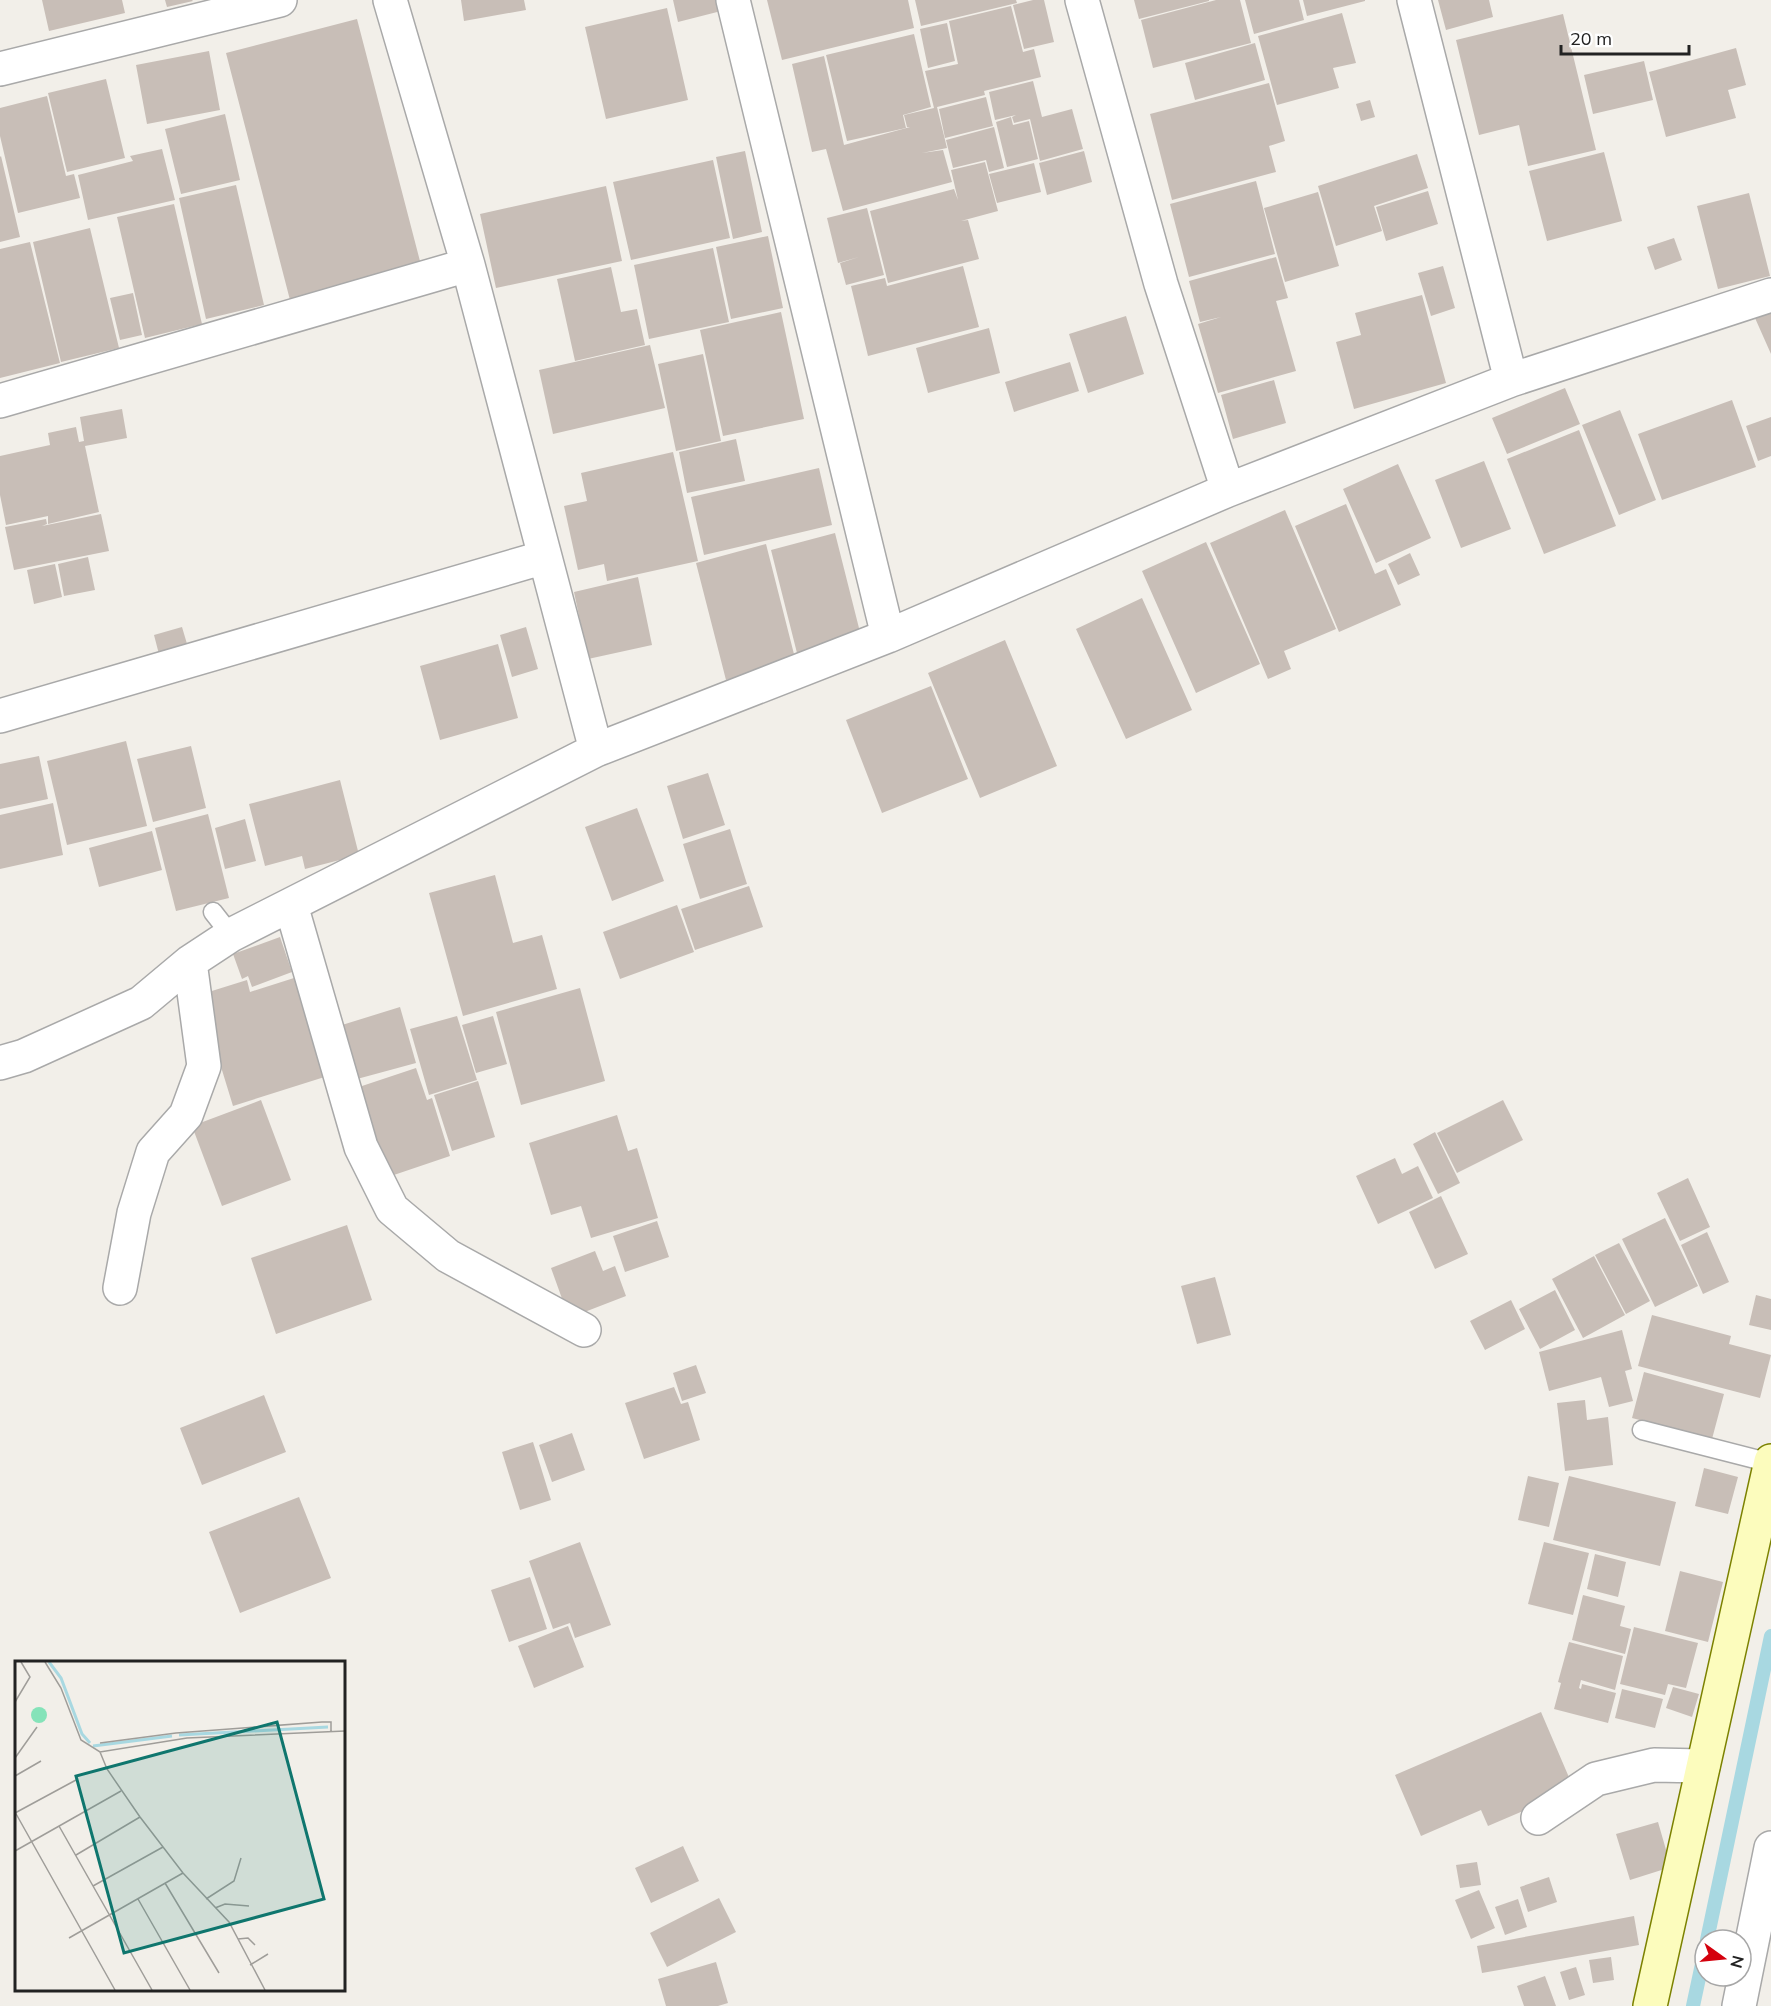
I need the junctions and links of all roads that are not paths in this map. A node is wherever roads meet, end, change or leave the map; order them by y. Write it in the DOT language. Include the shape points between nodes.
graph roads {
  1 [pos="280,0"];
  2 [pos="390,0"];
  3 [pos="733,0"];
  4 [pos="1082,0"];
  5 [pos="1414,0"];
  6 [pos="0,69"];
  7 [pos="468,265"];
  8 [pos="1771,295"];
  9 [pos="1511,380"];
  10 [pos="0,401"];
  11 [pos="1228,490"];
  12 [pos="545,557"];
  13 [pos="888,636"];
  14 [pos="0,716"];
  15 [pos="596,750"];
  16 [pos="291,905"];
  17 [pos="190,962"];
  18 [pos="0,1063"];
  19 [pos="120,1288"];
  20 [pos="584,1330"];
  21 [pos="1642,1430"];
  22 [pos="1771,1462"];
  23 [pos="1703,1766"];
  24 [pos="1538,1818"];
  25 [pos="1771,1848"];
  26 [pos="1650,2006"];
  27 [pos="1739,2006"];
  1 -- 6 [label="street"];
  2 -- 7 [label="street"];
  3 -- 13 [label="street"];
  4 -- 11 [label="street" via="1161,284"];
  5 -- 9 [label="street"];
  7 -- 10 [label="street"];
  7 -- 12 [label="street"];
  8 -- 9 [label="street"];
  9 -- 11 [label="street"];
  11 -- 13 [label="street"];
  12 -- 14 [label="street"];
  12 -- 15 [label="street"];
  13 -- 15 [label="street"];
  15 -- 16 [label="street"];
  16 -- 17 [label="street" via="222,923"];
  16 -- 20 [label="street" via="361,1147 393,1209 448,1256"];
  17 -- 18 [label="street" via="141,1003"];
  17 -- 19 [label="street" via="204,1066 186,1115 153,1152 134,1213"];
  21 -- 22 [label="lane"];
  22 -- 23 [label="street"];
  23 -- 24 [label="street" via="1654,1765 1596,1779"];
  23 -- 26 [label="street"];
  25 -- 27 [label="street"];
}
